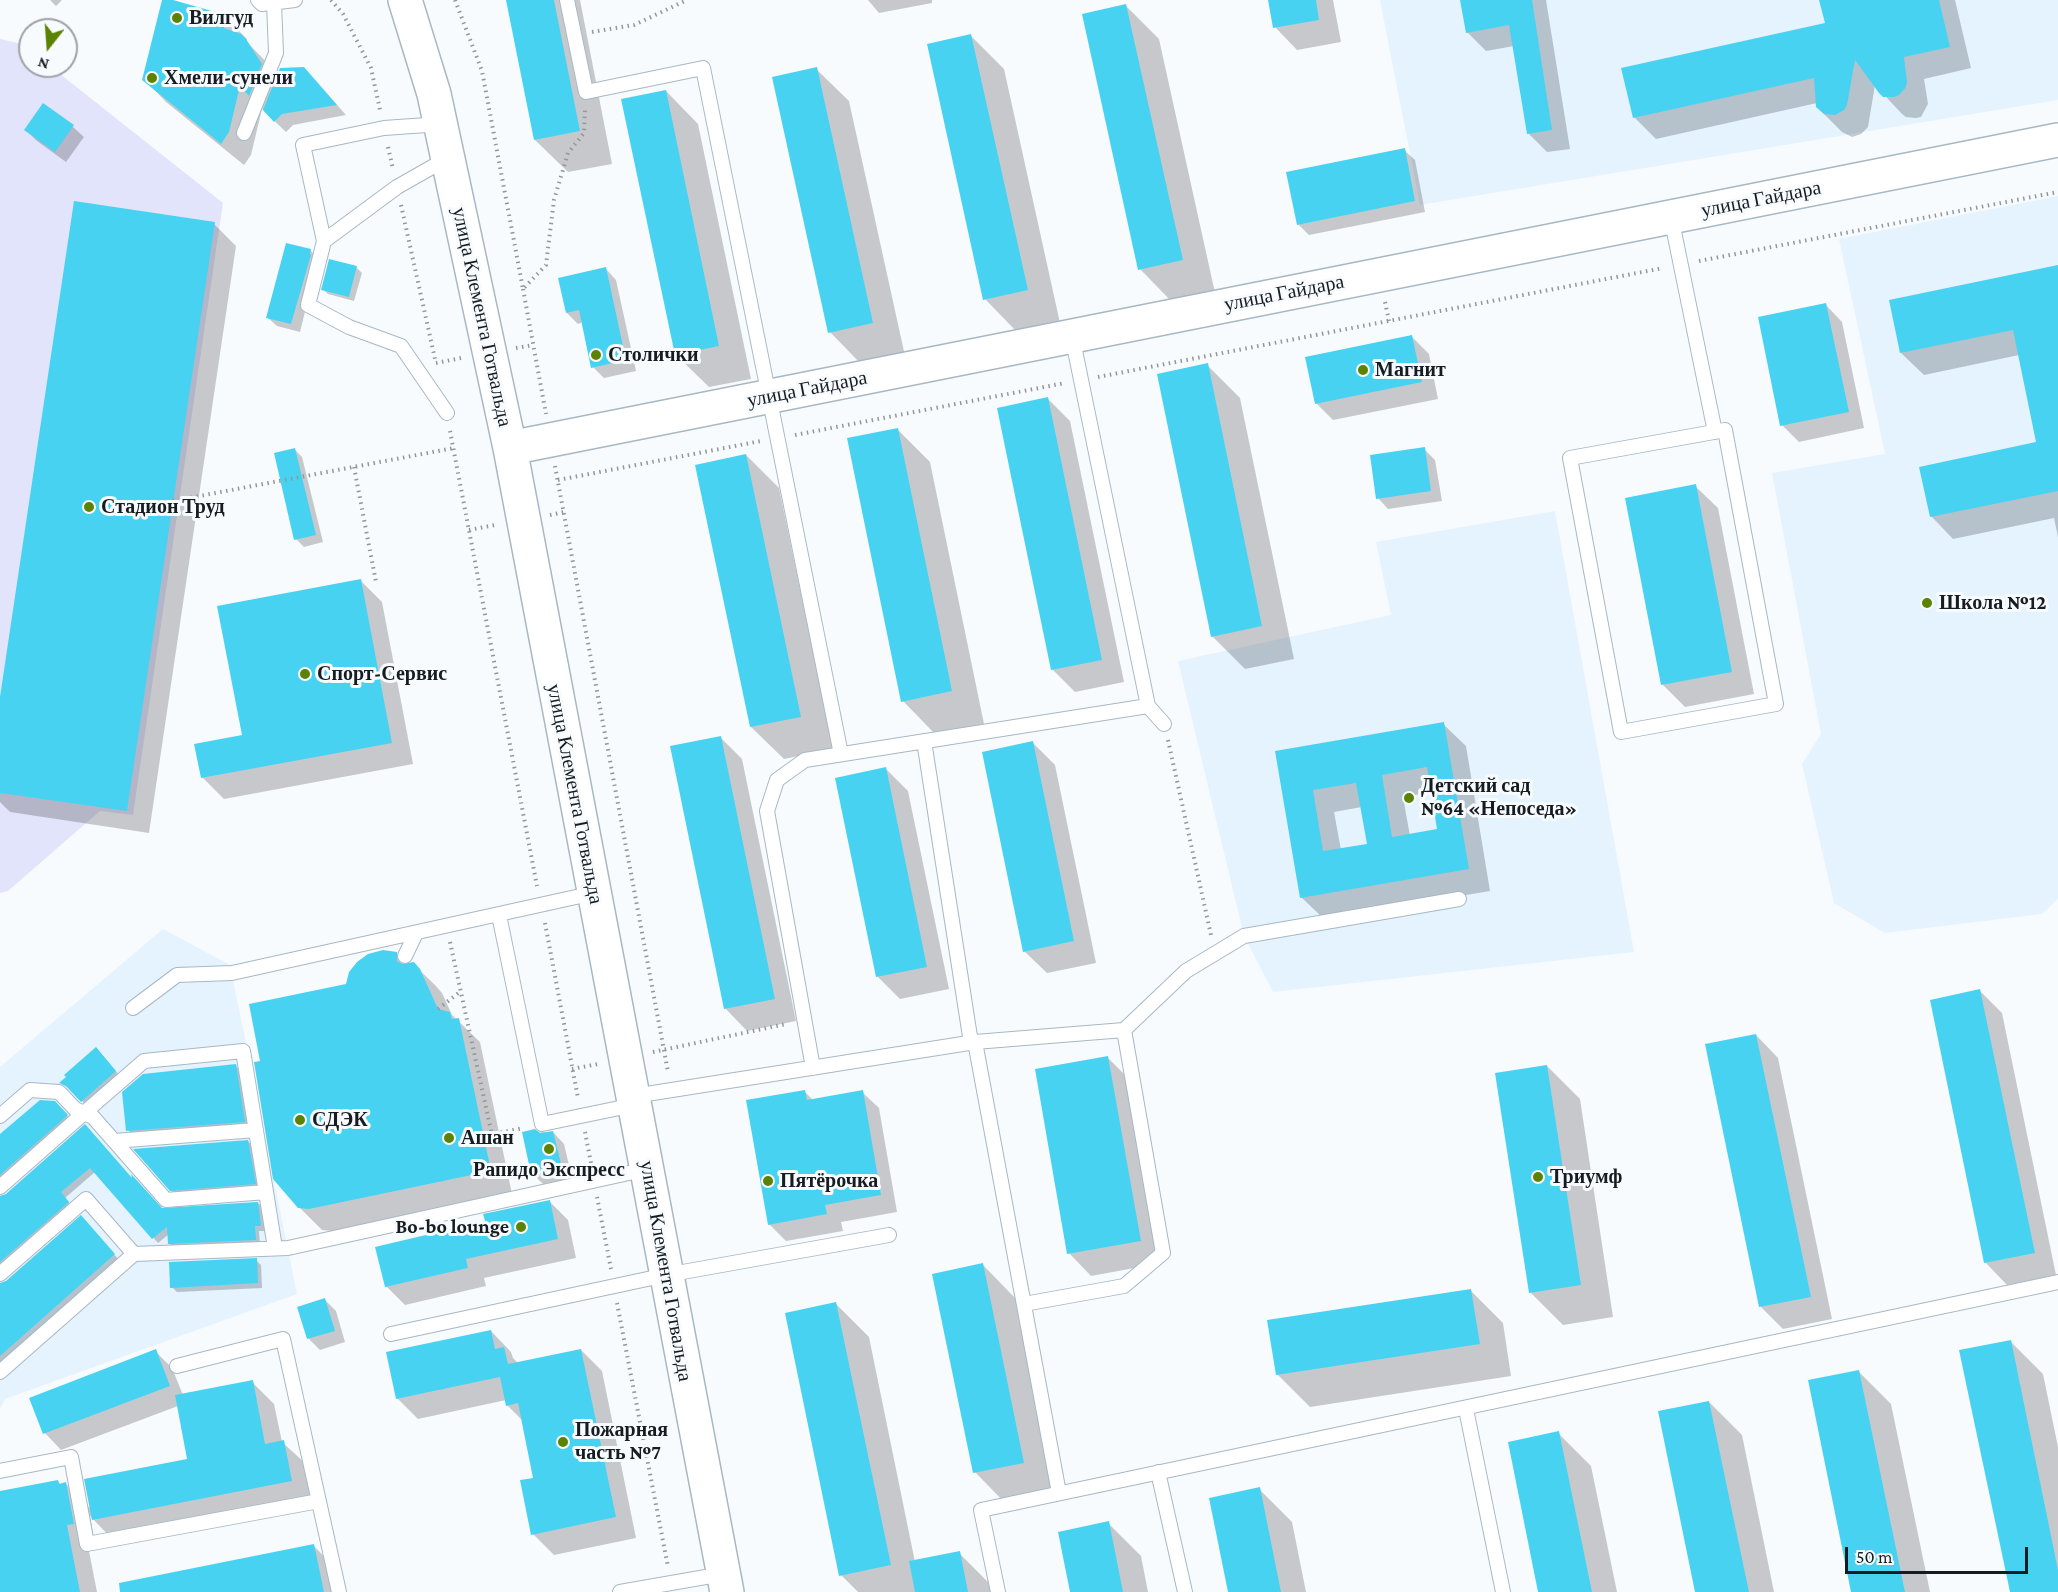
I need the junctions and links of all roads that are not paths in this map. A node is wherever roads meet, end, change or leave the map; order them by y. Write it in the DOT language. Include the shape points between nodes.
graph roads {
  1 [pos="258,0"];
  2 [pos="295,0"];
  3 [pos="405,0"];
  4 [pos="567,0"];
  5 [pos="274,3"];
  6 [pos="441,124"];
  7 [pos="244,133"];
  8 [pos="2058,140"];
  9 [pos="448,158"];
  10 [pos="1671,217"];
  11 [pos="324,241"];
  12 [pos="1072,336"];
  13 [pos="769,396"];
  14 [pos="447,413"];
  15 [pos="1714,432"];
  16 [pos="510,448"];
  17 [pos="1148,706"];
  18 [pos="1164,724"];
  19 [pos="924,741"];
  20 [pos="841,754"];
  21 [pos="594,893"];
  22 [pos="1459,899"];
  23 [pos="499,915"];
  24 [pos="417,933"];
  25 [pos="405,956"];
  26 [pos="133,1008"];
  27 [pos="1124,1030"];
  28 [pos="973,1043"];
  29 [pos="813,1068"];
  30 [pos="635,1100"];
  31 [pos="84,1113"];
  32 [pos="0,1116"];
  33 [pos="256,1130"];
  34 [pos="114,1141"];
  35 [pos="647,1168"];
  36 [pos="0,1187"];
  37 [pos="266,1192"];
  38 [pos="889,1235"];
  39 [pos="275,1248"];
  40 [pos="134,1254"];
  41 [pos="0,1274"];
  42 [pos="666,1275"];
  43 [pos="2058,1282"];
  44 [pos="1024,1304"];
  45 [pos="392,1334"];
  46 [pos="177,1366"];
  47 [pos="0,1372"];
  48 [pos="1466,1409"];
  49 [pos="0,1471"];
  50 [pos="1158,1472"];
  51 [pos="1059,1493"];
  52 [pos="319,1501"];
  53 [pos="725,1583"];
  54 [pos="339,1592"];
  55 [pos="620,1592"];
  56 [pos="998,1592"];
  57 [pos="1185,1592"];
  58 [pos="1503,1592"];
  1 -- 5 [label="lane" via="262,4"];
  2 -- 5 [label="lane"];
  3 -- 6 [label="street, улица Клемента Готвальда"];
  4 -- 13 [label="lane" via="586,92 703,68"];
  5 -- 7 [label="lane" via="276,52"];
  6 -- 9 [label="street, улица Клемента Готвальда"];
  6 -- 11 [label="lane" via="384,128 303,145"];
  8 -- 10 [label="street, улица Гайдара"];
  9 -- 11 [label="lane" via="397,187"];
  9 -- 16 [label="street, улица Клемента Готвальда"];
  10 -- 12 [label="street, улица Гайдара"];
  10 -- 15 [label="lane"];
  11 -- 14 [label="lane" via="308,305 349,327 401,346"];
  12 -- 13 [label="street, улица Гайдара"];
  12 -- 17 [label="lane"];
  13 -- 16 [label="street, улица Гайдара"];
  13 -- 20 [label="lane"];
  15 -- 15 [label="lane" via="1570,458 1621,732 1776,704 1725,430"];
  16 -- 21 [label="street, улица Клемента Готвальда"];
  17 -- 18 [label="lane"];
  17 -- 19 [label="lane"];
  19 -- 20 [label="lane"];
  19 -- 28 [label="lane"];
  20 -- 29 [label="lane" via="805,760 777,780 767,811"];
  21 -- 23 [label="lane"];
  21 -- 30 [label="street, улица Клемента Готвальда"];
  22 -- 27 [label="lane" via="1244,936 1186,971"];
  23 -- 24 [label="lane"];
  23 -- 30 [label="lane" via="542,1124"];
  24 -- 25 [label="lane"];
  24 -- 26 [label="lane" via="232,973 177,975"];
  27 -- 28 [label="lane"];
  27 -- 44 [label="lane" via="1163,1254 1124,1286"];
  28 -- 29 [label="lane"];
  28 -- 44 [label="lane"];
  29 -- 30 [label="lane" via="671,1090"];
  30 -- 35 [label="street, улица Клемента Готвальда"];
  31 -- 32 [label="lane" via="59,1092 30,1090"];
  31 -- 33 [label="lane" via="144,1061 243,1051"];
  31 -- 34 [label="lane" via="93,1117"];
  31 -- 36 [label="lane"];
  33 -- 34 [label="lane"];
  33 -- 37 [label="lane"];
  34 -- 37 [label="lane" via="166,1200"];
  35 -- 39 [label="lane"];
  35 -- 42 [label="street, улица Клемента Готвальда"];
  37 -- 39 [label="lane"];
  38 -- 42 [label="lane"];
  39 -- 40 [label="lane"];
  40 -- 41 [label="lane" via="86,1199"];
  40 -- 47 [label="lane"];
  42 -- 45 [label="lane"];
  42 -- 53 [label="street, улица Клемента Готвальда"];
  43 -- 48 [label="lane"];
  44 -- 51 [label="lane"];
  46 -- 52 [label="lane" via="283,1339"];
  48 -- 50 [label="lane"];
  48 -- 58 [label="lane"];
  49 -- 52 [label="lane" via="71,1457 87,1544"];
  50 -- 51 [label="lane"];
  50 -- 57 [label="lane"];
  51 -- 56 [label="lane" via="981,1510"];
  52 -- 54 [label="lane"];
  53 -- 55 [label="lane" via="671,1583"];
}
